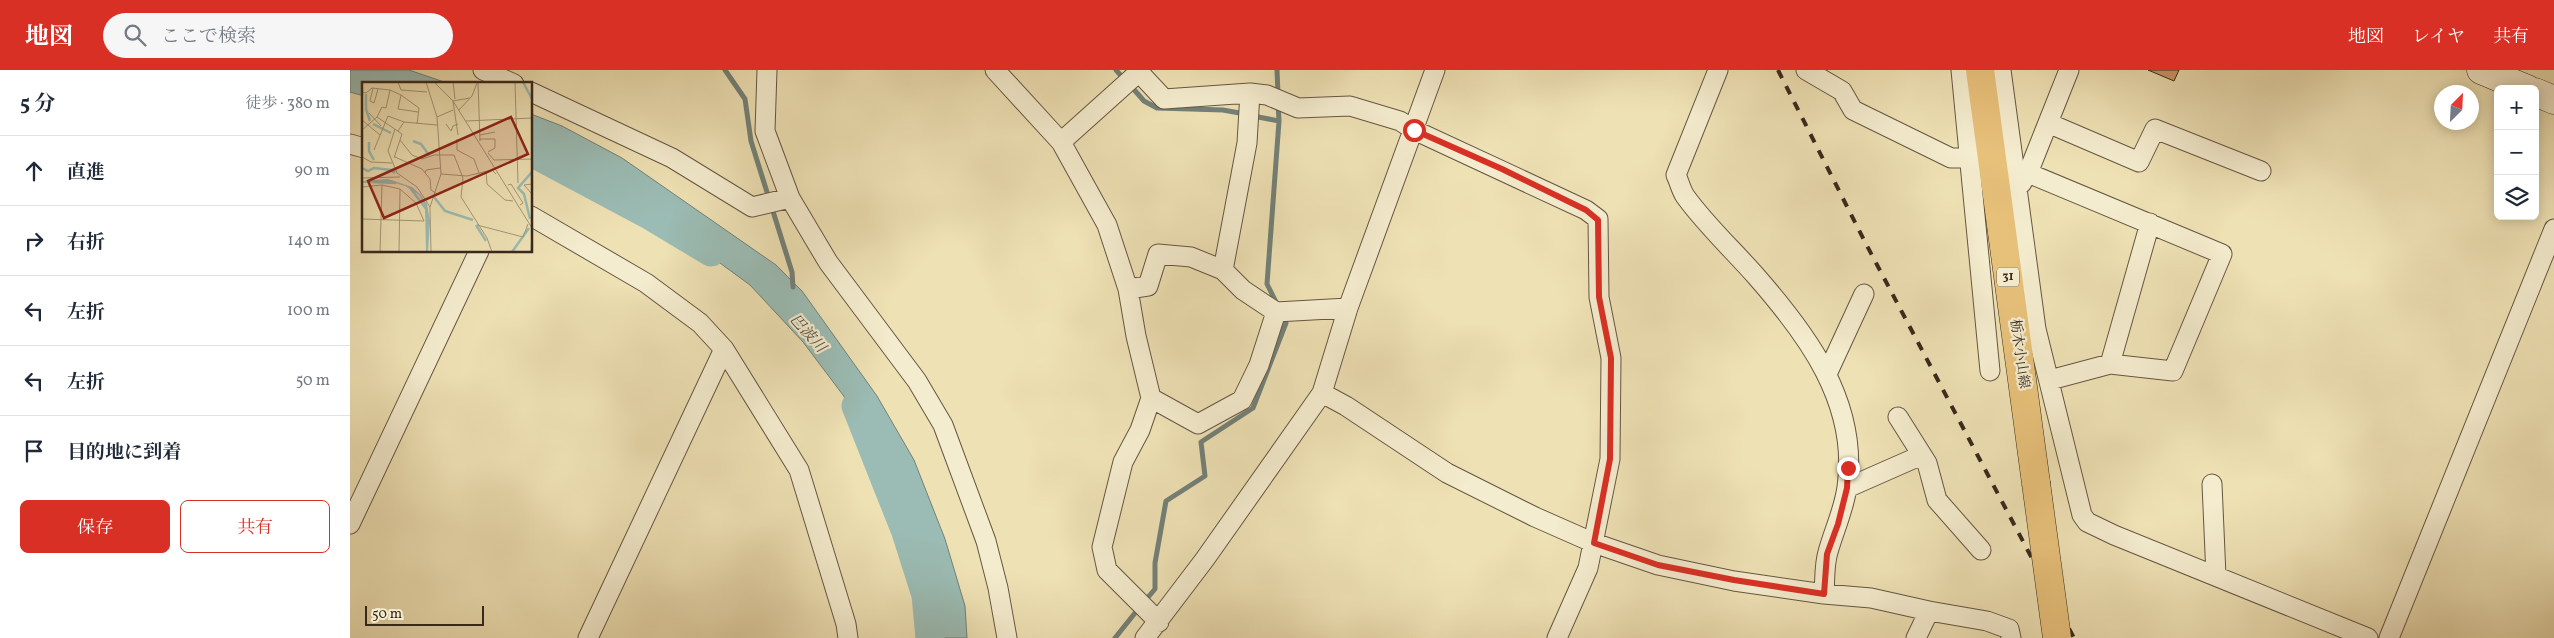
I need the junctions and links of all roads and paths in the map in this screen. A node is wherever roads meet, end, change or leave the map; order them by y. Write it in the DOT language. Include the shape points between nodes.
graph roads {
  1 [pos="483,70"];
  2 [pos="767,70"];
  3 [pos="995,70"];
  4 [pos="1435,70"];
  5 [pos="1718,70"];
  6 [pos="1806,70"];
  7 [pos="1961,70"];
  8 [pos="1980,70"];
  9 [pos="2001,70"];
  10 [pos="2069,70"];
  11 [pos="2481,70"];
  12 [pos="1138,71"];
  13 [pos="510,82"];
  14 [pos="2517,85"];
  15 [pos="532,92"];
  16 [pos="1250,93"];
  17 [pos="2539,94"];
  18 [pos="2554,100"];
  19 [pos="2048,123"];
  20 [pos="1414,130"];
  21 [pos="1062,142"];
  22 [pos="1970,158"];
  23 [pos="2261,171"];
  24 [pos="2023,181"];
  25 [pos="790,198"];
  26 [pos="532,217"];
  27 [pos="2150,223"];
  28 [pos="2554,229"];
  29 [pos="479,252"];
  30 [pos="1223,270"];
  31 [pos="1128,289"];
  32 [pos="1864,294"];
  33 [pos="1348,308"];
  34 [pos="1276,312"];
  35 [pos="724,349"];
  36 [pos="2110,364"];
  37 [pos="1990,371"];
  38 [pos="1827,374"];
  39 [pos="2050,380"];
  40 [pos="1322,393"];
  41 [pos="1151,398"];
  42 [pos="1898,417"];
  43 [pos="1922,456"];
  44 [pos="2212,484"];
  45 [pos="1847,488"];
  46 [pos="350,524"];
  47 [pos="1594,543"];
  48 [pos="1981,550"];
  49 [pos="2216,576"];
  50 [pos="1824,594"];
  51 [pos="1928,611"];
  52 [pos="1159,622"];
  53 [pos="588,638"];
  54 [pos="848,638"];
  55 [pos="1006,638"];
  56 [pos="1145,638"];
  57 [pos="1557,638"];
  58 [pos="1916,638"];
  59 [pos="2011,638"];
  60 [pos="2057,638"];
  61 [pos="2368,638"];
  62 [pos="2389,638"];
  1 -- 13 [label="street"];
  2 -- 25 [label="street" via="765,131"];
  3 -- 21 [label="street"];
  4 -- 20 [label="street"];
  5 -- 38 [label="street" via="1676,175 1684,194 1767,288 1816,353"];
  6 -- 22 [label="street" via="1842,92 1853,110 1950,158"];
  7 -- 22 [label="street"];
  8 -- 60 [label="main road, 栃木小山線 / 31, bridge"];
  9 -- 24 [label="street"];
  10 -- 19 [label="street"];
  11 -- 14 [label="main road"];
  12 -- 16 [label="street" via="1164,99"];
  12 -- 21 [label="street"];
  15 -- 25 [label="street" via="672,158 752,207"];
  16 -- 20 [label="street" via="1298,108 1350,106 1400,121"];
  16 -- 30 [label="street" via="1247,143"];
  17 -- 18 [label="main road"];
  19 -- 23 [label="street" via="2139,162 2155,130"];
  19 -- 24 [label="street"];
  20 -- 33 [label="street"];
  20 -- 47 [label="street" via="1586,210 1598,220 1599,297 1611,358 1610,459"];
  21 -- 31 [label="street" via="1107,225"];
  22 -- 37 [label="street"];
  24 -- 27 [label="street"];
  24 -- 39 [label="street" via="2036,329"];
  25 -- 55 [label="street" via="828,262 917,381 943,425 986,541"];
  26 -- 35 [label="street" via="646,284 700,323"];
  27 -- 36 [label="street"];
  27 -- 36 [label="street" via="2222,254 2173,371"];
  28 -- 62 [label="street"];
  29 -- 46 [label="street"];
  30 -- 31 [label="street" via="1191,257 1158,254 1148,286"];
  30 -- 34 [label="street" via="1243,290"];
  31 -- 41 [label="street"];
  32 -- 38 [label="street"];
  33 -- 34 [label="street"];
  33 -- 40 [label="street"];
  34 -- 41 [label="street" via="1259,365 1242,400 1198,424"];
  35 -- 53 [label="street"];
  35 -- 54 [label="street" via="799,470"];
  36 -- 39 [label="street"];
  38 -- 45 [label="street" via="1847,435"];
  39 -- 49 [label="street" via="2082,515 2087,522"];
  40 -- 47 [label="street" via="1447,473 1535,518"];
  40 -- 52 [label="street"];
  41 -- 52 [label="street" via="1140,430 1123,462 1102,547 1107,570"];
  42 -- 43 [label="street"];
  43 -- 45 [label="street"];
  43 -- 48 [label="street" via="1938,500"];
  44 -- 49 [label="street"];
  45 -- 50 [label="street" via="1827,554"];
  47 -- 50 [label="street" via="1658,565"];
  47 -- 57 [label="street" via="1588,568"];
  49 -- 61 [label="street"];
  50 -- 51 [label="street" via="1871,598"];
  51 -- 58 [label="street"];
  51 -- 59 [label="street" via="1987,621 2009,629"];
  52 -- 56 [label="street"];
}
